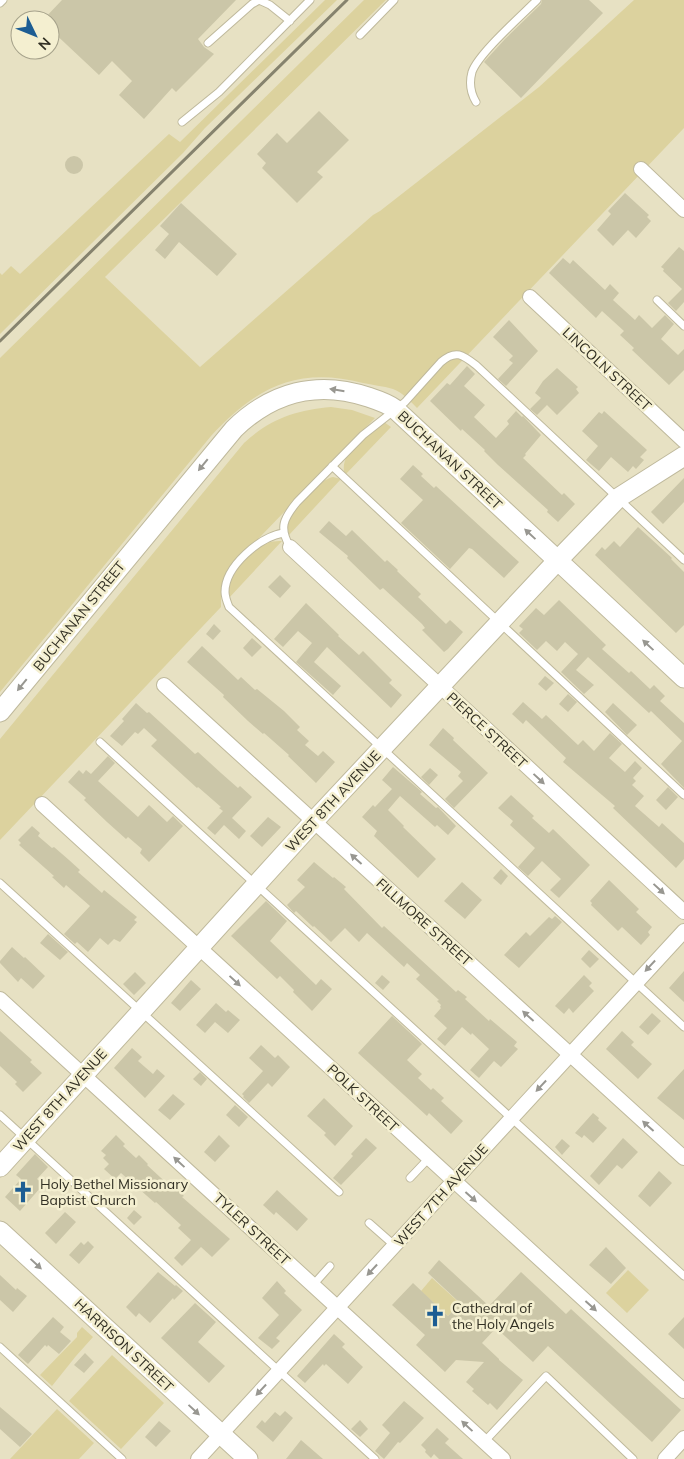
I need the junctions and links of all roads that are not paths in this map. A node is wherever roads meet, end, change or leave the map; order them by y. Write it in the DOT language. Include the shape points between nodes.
graph roads {
  1 [pos="3,0"];
  2 [pos="310,0"];
  3 [pos="394,0"];
  4 [pos="537,0"];
  5 [pos="0,3"];
  6 [pos="290,21"];
  7 [pos="360,35"];
  8 [pos="208,43"];
  9 [pos="476,102"];
  10 [pos="182,122"];
  11 [pos="641,170"];
  12 [pos="684,210"];
  13 [pos="530,296"];
  14 [pos="657,300"];
  15 [pos="684,326"];
  16 [pos="396,409"];
  17 [pos="684,441"];
  18 [pos="684,456"];
  19 [pos="332,466"];
  20 [pos="618,498"];
  21 [pos="283,533"];
  22 [pos="290,547"];
  23 [pos="558,560"];
  24 [pos="684,560"];
  25 [pos="499,622"];
  26 [pos="684,678"];
  27 [pos="164,685"];
  28 [pos="439,686"];
  29 [pos="0,712"];
  30 [pos="100,742"];
  31 [pos="382,748"];
  32 [pos="684,795"];
  33 [pos="42,804"];
  34 [pos="314,821"];
  35 [pos="0,883"];
  36 [pos="257,885"];
  37 [pos="684,912"];
  38 [pos="684,931"];
  39 [pos="199,948"];
  40 [pos="636,982"];
  41 [pos="0,999"];
  42 [pos="141,1012"];
  43 [pos="684,1027"];
  44 [pos="570,1054"];
  45 [pos="84,1074"];
  46 [pos="0,1115"];
  47 [pos="512,1117"];
  48 [pos="25,1138"];
  49 [pos="429,1158"];
  50 [pos="684,1158"];
  51 [pos="0,1166"];
  52 [pos="410,1178"];
  53 [pos="454,1181"];
  54 [pos="339,1192"];
  55 [pos="369,1223"];
  56 [pos="0,1231"];
  57 [pos="394,1245"];
  58 [pos="330,1266"];
  59 [pos="684,1276"];
  60 [pos="313,1285"];
  61 [pos="337,1307"];
  62 [pos="0,1347"];
  63 [pos="279,1371"];
  64 [pos="684,1391"];
  65 [pos="221,1434"];
  66 [pos="684,1438"];
  67 [pos="484,1442"];
  68 [pos="122,1459"];
  69 [pos="198,1459"];
  70 [pos="248,1459"];
  71 [pos="375,1459"];
  72 [pos="503,1459"];
  73 [pos="633,1459"];
  74 [pos="665,1459"];
  1 -- 5 [label="lane"];
  2 -- 6 [label="lane"];
  3 -- 7 [label="lane"];
  4 -- 9 [label="lane" via="475,65 470,83"];
  6 -- 8 [label="lane" via="258,0"];
  6 -- 10 [label="lane" via="219,92"];
  11 -- 12 [label="street"];
  13 -- 17 [label="street, LINCOLN STREET"];
  14 -- 15 [label="lane"];
  16 -- 19 [label="lane" via="377,422"];
  16 -- 20 [label="lane" via="446,357 458,354 466,357"];
  23 -- 16 [label="street, BUCHANAN STREET, one-way"];
  16 -- 29 [label="street, BUCHANAN STREET, one-way" via="358,394 317,388 278,398 250,414 228,436"];
  18 -- 20 [label="street, WEST 8TH AVENUE"];
  19 -- 21 [label="lane" via="288,512"];
  19 -- 25 [label="lane"];
  20 -- 23 [label="street, WEST 8TH AVENUE"];
  20 -- 24 [label="lane"];
  21 -- 22 [label="lane"];
  21 -- 31 [label="lane" via="264,540 234,568 226,584 229,607"];
  22 -- 28 [label="street, PIERCE STREET"];
  23 -- 25 [label="street, WEST 8TH AVENUE"];
  26 -- 23 [label="street, BUCHANAN STREET, one-way"];
  25 -- 28 [label="street, WEST 8TH AVENUE"];
  25 -- 32 [label="lane"];
  27 -- 34 [label="street, FILLMORE STREET"];
  28 -- 31 [label="street, WEST 8TH AVENUE"];
  28 -- 37 [label="street, PIERCE STREET, one-way"];
  30 -- 36 [label="lane"];
  31 -- 34 [label="street, WEST 8TH AVENUE"];
  31 -- 40 [label="lane"];
  33 -- 39 [label="street, POLK STREET"];
  34 -- 36 [label="street, WEST 8TH AVENUE"];
  44 -- 34 [label="street, FILLMORE STREET, one-way"];
  35 -- 42 [label="lane"];
  36 -- 39 [label="street, WEST 8TH AVENUE"];
  36 -- 47 [label="lane"];
  38 -- 40 [label="street, WEST 7TH AVENUE, one-way"];
  39 -- 42 [label="street, WEST 8TH AVENUE"];
  39 -- 49 [label="street, POLK STREET, one-way"];
  40 -- 43 [label="lane"];
  40 -- 44 [label="street, WEST 7TH AVENUE"];
  41 -- 45 [label="street, TYLER STREET"];
  42 -- 45 [label="street, WEST 8TH AVENUE"];
  42 -- 54 [label="lane"];
  44 -- 47 [label="street, WEST 7TH AVENUE, one-way"];
  50 -- 44 [label="street, FILLMORE STREET, one-way"];
  45 -- 48 [label="street, WEST 8TH AVENUE"];
  60 -- 45 [label="street, TYLER STREET, one-way"];
  46 -- 48 [label="lane"];
  47 -- 53 [label="street, WEST 7TH AVENUE"];
  47 -- 59 [label="lane"];
  48 -- 51 [label="street, WEST 8TH AVENUE"];
  48 -- 63 [label="lane"];
  49 -- 52 [label="lane"];
  49 -- 53 [label="street, POLK STREET"];
  53 -- 57 [label="street, WEST 7TH AVENUE"];
  53 -- 64 [label="street, POLK STREET, one-way"];
  55 -- 57 [label="lane"];
  56 -- 65 [label="street, HARRISON STREET, one-way"];
  57 -- 61 [label="street, WEST 7TH AVENUE, one-way"];
  58 -- 60 [label="lane"];
  60 -- 61 [label="street, TYLER STREET"];
  61 -- 63 [label="street, WEST 7TH AVENUE"];
  67 -- 61 [label="street, TYLER STREET, one-way"];
  62 -- 68 [label="lane"];
  63 -- 65 [label="street, WEST 7TH AVENUE, one-way"];
  63 -- 71 [label="lane"];
  65 -- 69 [label="street, WEST 7TH AVENUE"];
  65 -- 70 [label="street, HARRISON STREET"];
  66 -- 74 [label="street"];
  67 -- 72 [label="street, TYLER STREET"];
  67 -- 73 [label="lane" via="546,1376"];
}
